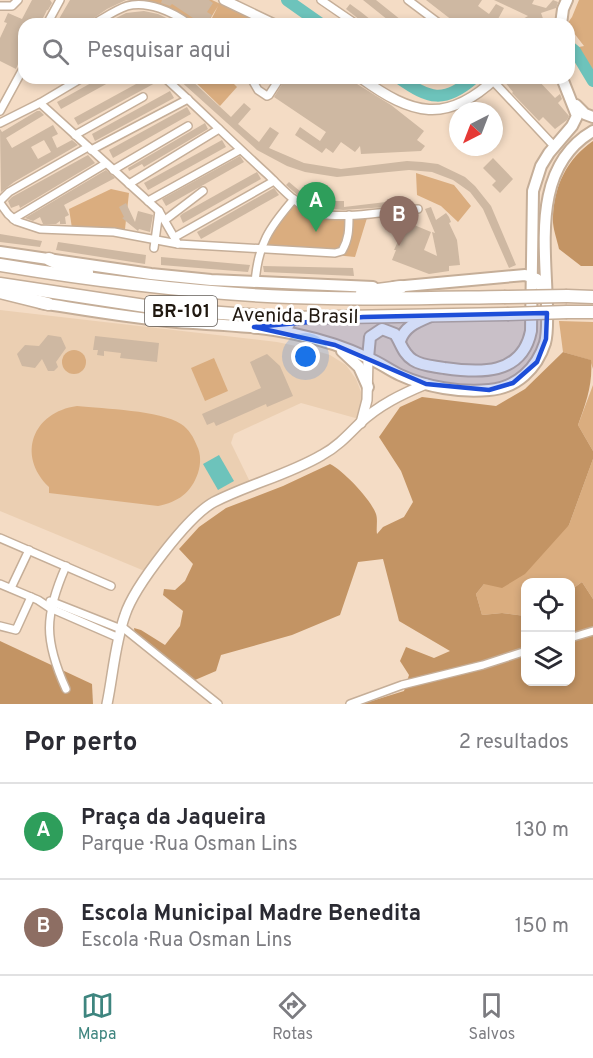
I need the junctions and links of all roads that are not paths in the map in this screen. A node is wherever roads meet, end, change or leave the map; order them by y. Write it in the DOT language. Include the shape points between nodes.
graph roads {
  1 [pos="18,0"];
  2 [pos="60,0"];
  3 [pos="224,0"];
  4 [pos="321,0"];
  5 [pos="408,0"];
  6 [pos="567,0"];
  7 [pos="140,2"];
  8 [pos="0,6"];
  9 [pos="50,18"];
  10 [pos="104,18"];
  11 [pos="178,18"];
  12 [pos="262,18"];
  13 [pos="347,18"];
  14 [pos="432,18"];
  15 [pos="561,18"];
  16 [pos="18,78"];
  17 [pos="72,84"];
  18 [pos="172,84"];
  19 [pos="254,84"];
  20 [pos="276,84"];
  21 [pos="370,84"];
  22 [pos="488,84"];
  23 [pos="498,84"];
  24 [pos="565,84"];
  25 [pos="143,97"];
  26 [pos="188,99"];
  27 [pos="573,102"];
  28 [pos="40,103"];
  29 [pos="0,111"];
  30 [pos="593,119"];
  31 [pos="0,123"];
  32 [pos="188,126"];
  33 [pos="219,129"];
  34 [pos="593,130"];
  35 [pos="75,135"];
  36 [pos="580,140"];
  37 [pos="554,146"];
  38 [pos="90,148"];
  39 [pos="240,150"];
  40 [pos="105,164"];
  41 [pos="113,170"];
  42 [pos="274,181"];
  43 [pos="129,184"];
  44 [pos="203,191"];
  45 [pos="294,199"];
  46 [pos="148,201"];
  47 [pos="0,202"];
  48 [pos="418,209"];
  49 [pos="159,211"];
  50 [pos="349,215"];
  51 [pos="14,219"];
  52 [pos="165,220"];
  53 [pos="176,240"];
  54 [pos="155,244"];
  55 [pos="261,248"];
  56 [pos="532,251"];
  57 [pos="0,252"];
  58 [pos="49,259"];
  59 [pos="0,265"];
  60 [pos="508,276"];
  61 [pos="532,276"];
  62 [pos="255,283"];
  63 [pos="0,284"];
  64 [pos="400,287"];
  65 [pos="180,289"];
  66 [pos="0,292"];
  67 [pos="0,297"];
  68 [pos="290,297"];
  69 [pos="547,297"];
  70 [pos="593,297"];
  71 [pos="48,304"];
  72 [pos="593,312"];
  73 [pos="434,315"];
  74 [pos="363,317"];
  75 [pos="254,327"];
  76 [pos="400,341"];
  77 [pos="335,345"];
  78 [pos="368,358"];
  79 [pos="426,384"];
  80 [pos="368,387"];
  81 [pos="361,423"];
  82 [pos="0,538"];
  83 [pos="29,550"];
  84 [pos="66,566"];
  85 [pos="0,584"];
  86 [pos="111,586"];
  87 [pos="11,588"];
  88 [pos="35,598"];
  89 [pos="51,605"];
  90 [pos="0,626"];
  91 [pos="120,631"];
  92 [pos="593,631"];
  93 [pos="575,636"];
  94 [pos="521,652"];
  95 [pos="66,690"];
  96 [pos="107,704"];
  97 [pos="218,704"];
  98 [pos="350,704"];
  1 -- 8 [label="street" via="12,6"];
  2 -- 9 [label="street"];
  3 -- 12 [label="main road"];
  4 -- 13 [label="street"];
  5 -- 14 [label="street"];
  6 -- 15 [label="main road"];
  7 -- 10 [label="street"];
  7 -- 11 [label="street"];
  16 -- 29 [label="street"];
  17 -- 28 [label="street"];
  18 -- 26 [label="street"];
  19 -- 20 [label="street" via="267,96"];
  21 -- 22 [label="main road" via="406,106 433,110 457,105"];
  23 -- 37 [label="street"];
  24 -- 27 [label="main road"];
  25 -- 35 [label="street"];
  26 -- 33 [label="street"];
  26 -- 38 [label="street"];
  27 -- 30 [label="main road"];
  27 -- 37 [label="main road" via="577,116"];
  28 -- 31 [label="street"];
  28 -- 35 [label="street"];
  30 -- 36 [label="main road"];
  32 -- 41 [label="street"];
  33 -- 39 [label="street"];
  33 -- 43 [label="street"];
  34 -- 36 [label="main road"];
  35 -- 38 [label="street"];
  36 -- 69 [label="main road, Avenida Brasil" via="558,166 548,197"];
  37 -- 56 [label="main road" via="541,166 533,191"];
  38 -- 40 [label="street"];
  38 -- 47 [label="street" via="9,192"];
  39 -- 42 [label="street"];
  39 -- 46 [label="street"];
  40 -- 41 [label="street"];
  40 -- 51 [label="street"];
  41 -- 43 [label="street"];
  42 -- 45 [label="street"];
  42 -- 53 [label="street"];
  43 -- 46 [label="street"];
  44 -- 52 [label="street"];
  45 -- 50 [label="street" via="319,213"];
  45 -- 55 [label="street"];
  46 -- 49 [label="street"];
  47 -- 51 [label="street"];
  48 -- 50 [label="street"];
  49 -- 52 [label="street"];
  49 -- 54 [label="street"];
  50 -- 55 [label="street" via="348,237 339,252"];
  51 -- 54 [label="street" via="40,229 114,232"];
  52 -- 53 [label="street"];
  53 -- 54 [label="street"];
  53 -- 55 [label="street"];
  55 -- 62 [label="street"];
  56 -- 60 [label="main road"];
  56 -- 61 [label="main road"];
  57 -- 58 [label="main road, Avenida Brasil"];
  58 -- 62 [label="main road, Avenida Brasil" via="151,274"];
  58 -- 65 [label="highway" via="86,272"];
  59 -- 65 [label="highway, Avenida Brasil / BR-101"];
  60 -- 61 [label="main road, Avenida Brasil"];
  60 -- 64 [label="main road, Avenida Brasil"];
  61 -- 69 [label="main road"];
  61 -- 76 [label="main road" via="529,340 520,354 504,366 479,372 424,364 408,357"];
  62 -- 64 [label="main road, Avenida Brasil"];
  63 -- 74 [label="highway, Avenida Brasil / BR-101" via="165,309 291,318"];
  64 -- 68 [label="highway"];
  65 -- 68 [label="highway, Avenida Brasil / BR-101"];
  66 -- 71 [label="highway"];
  67 -- 71 [label="main road, Avenida Brasil"];
  68 -- 70 [label="highway, Avenida Brasil / BR-101, bridge"];
  69 -- 79 [label="main road, Avenida Brasil" via="545,343 537,362 520,379 489,390"];
  71 -- 75 [label="main road, Avenida Brasil" via="154,319"];
  72 -- 73 [label="highway, Avenida Brasil / BR-101, bridge"];
  73 -- 74 [label="highway, Avenida Brasil / BR-101"];
  73 -- 76 [label="main road" via="411,325"];
  74 -- 75 [label="highway"];
  75 -- 77 [label="main road, Avenida Brasil"];
  76 -- 78 [label="main road" via="391,331 377,331 369,341"];
  77 -- 78 [label="main road, Avenida Brasil"];
  77 -- 80 [label="main road" via="359,367"];
  78 -- 79 [label="main road, Avenida Brasil"];
  78 -- 80 [label="main road"];
  79 -- 81 [label="main road" via="396,396"];
  80 -- 81 [label="main road"];
  81 -- 91 [label="main road" via="323,455 197,513 133,597"];
  82 -- 83 [label="street"];
  83 -- 84 [label="street"];
  83 -- 87 [label="street"];
  84 -- 86 [label="street"];
  84 -- 89 [label="street"];
  85 -- 87 [label="street"];
  87 -- 88 [label="street"];
  88 -- 89 [label="street"];
  88 -- 90 [label="street" via="16,630"];
  89 -- 91 [label="street"];
  89 -- 95 [label="street" via="53,657"];
  91 -- 96 [label="main road"];
  91 -- 97 [label="street"];
  92 -- 93 [label="street"];
  94 -- 98 [label="street" via="402,685"];
}
